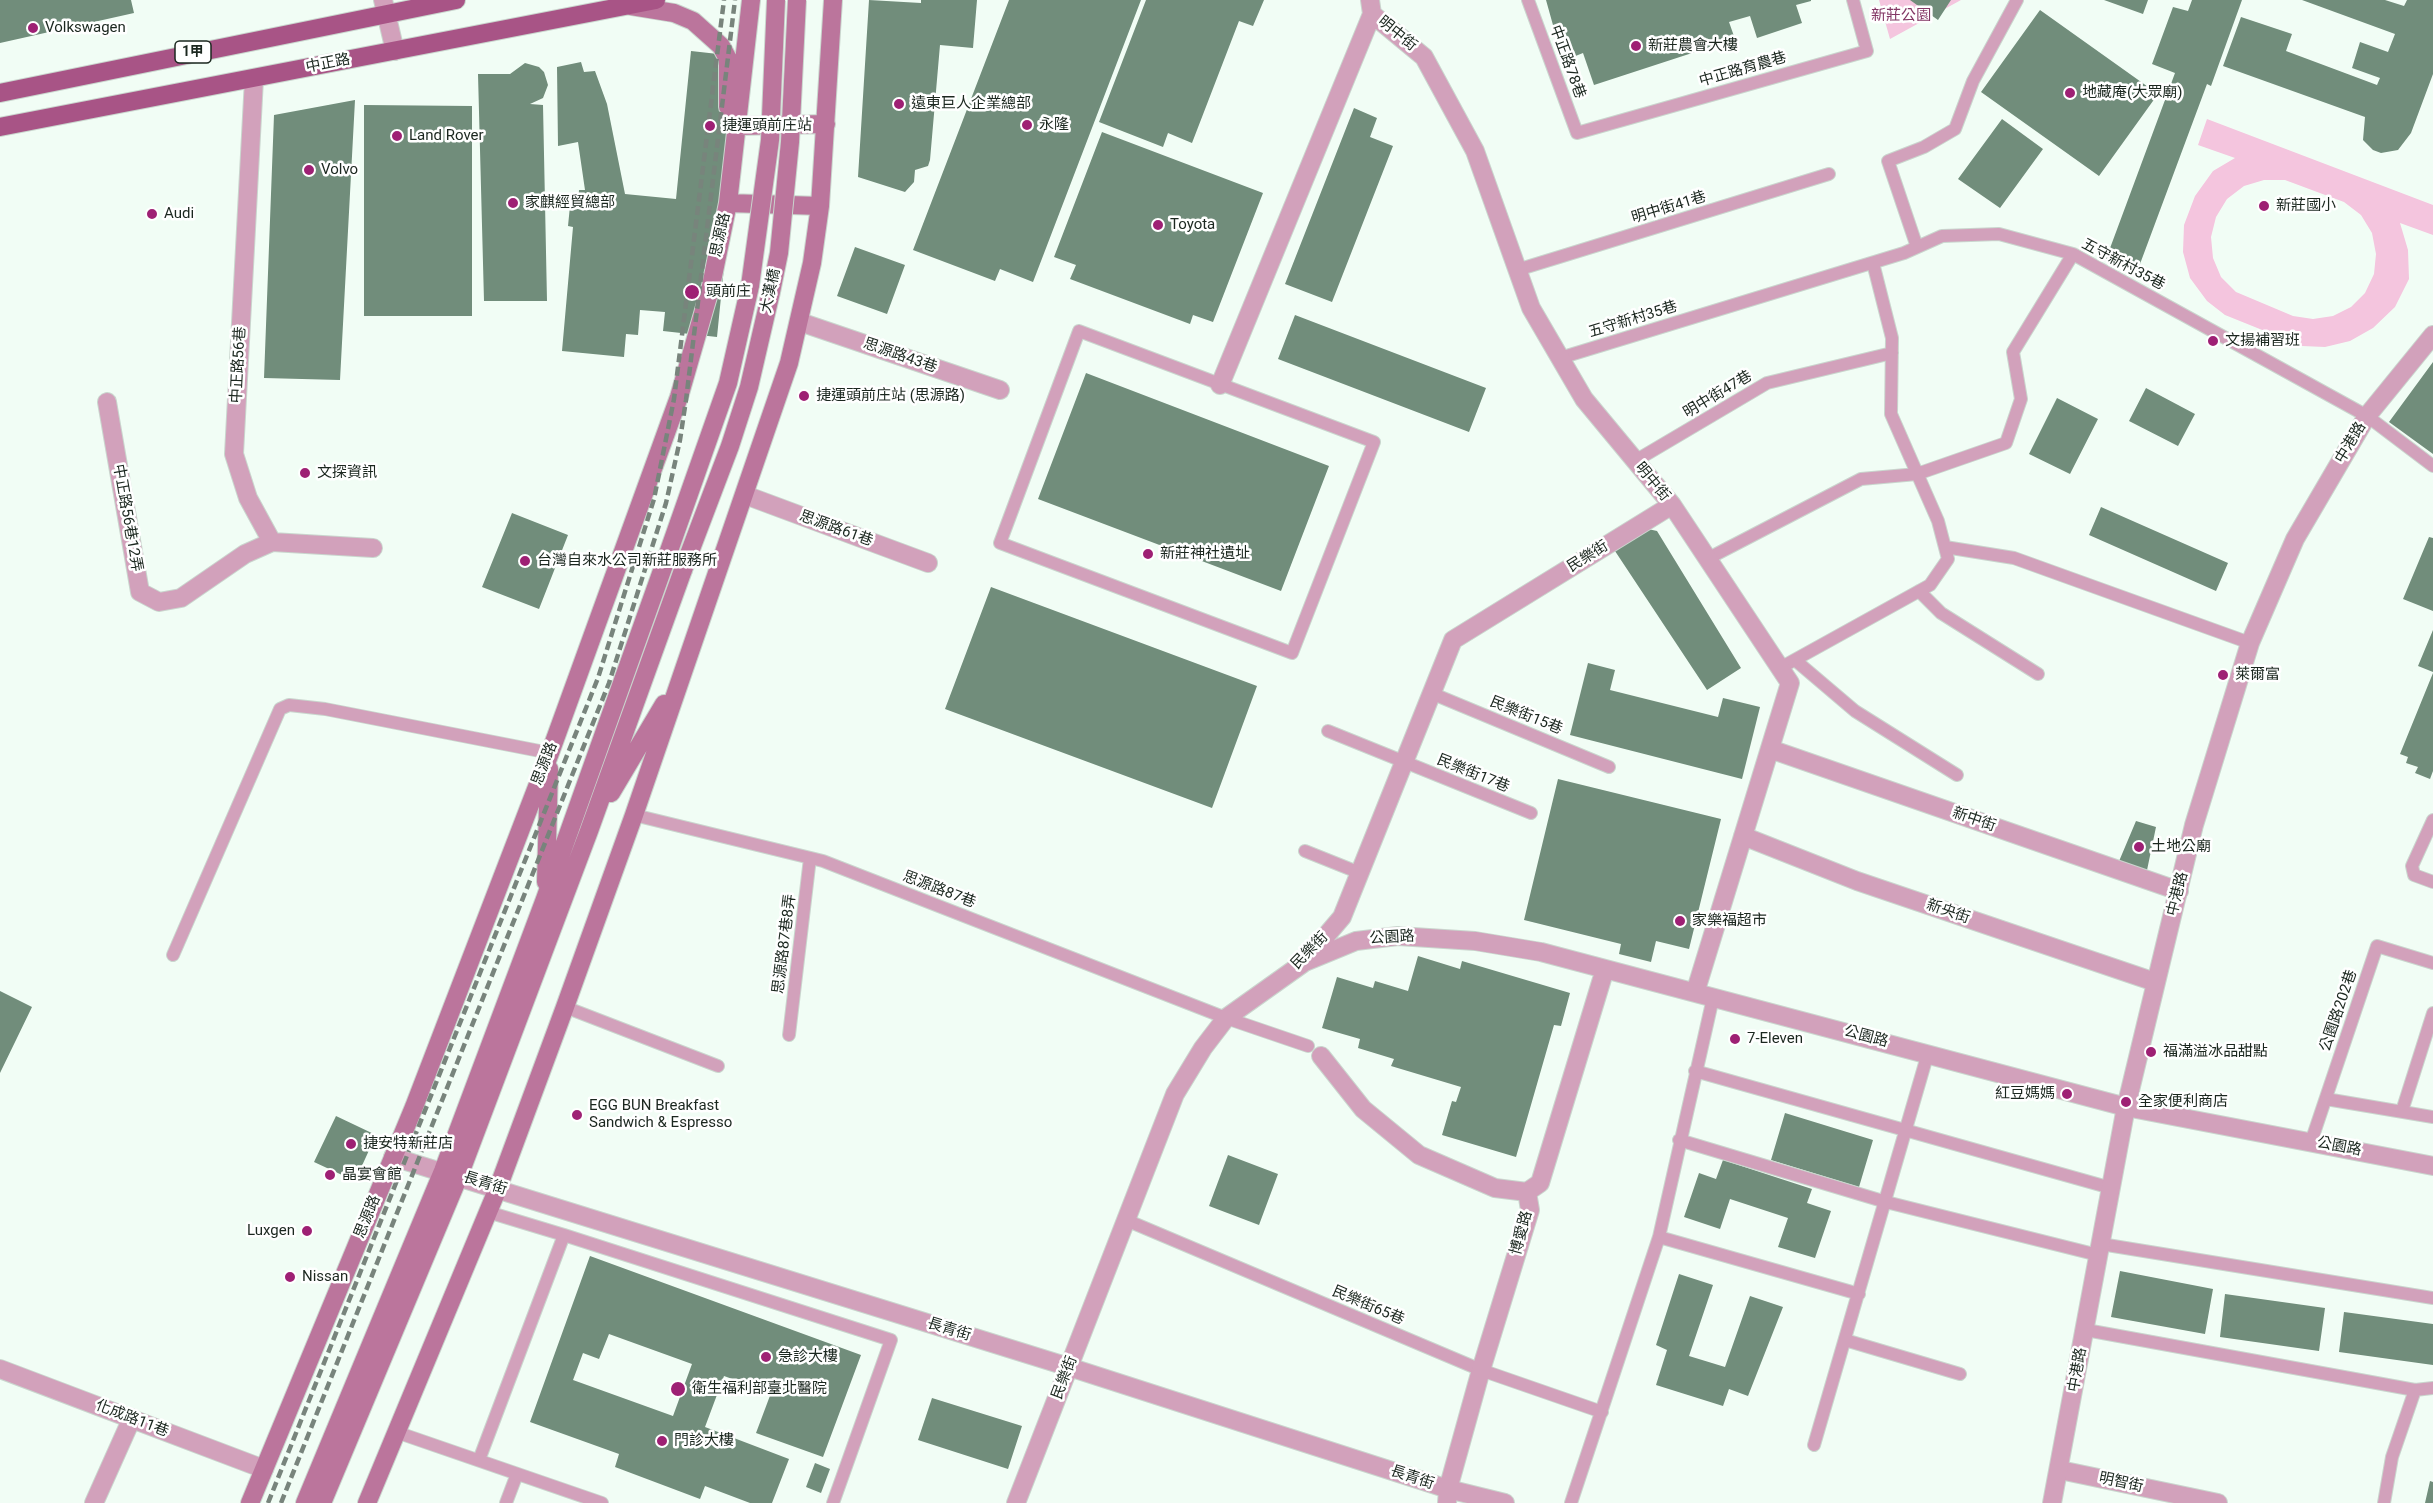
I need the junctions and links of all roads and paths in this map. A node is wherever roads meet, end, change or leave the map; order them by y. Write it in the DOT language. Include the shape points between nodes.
graph roads {
  1 [pos="456,0"];
  2 [pos="656,0"];
  3 [pos="752,0"];
  4 [pos="776,0"];
  5 [pos="797,0"];
  6 [pos="834,0"];
  7 [pos="1528,0"];
  8 [pos="1852,0"];
  9 [pos="2017,0"];
  10 [pos="627,5"];
  11 [pos="384,7"];
  12 [pos="1371,7"];
  13 [pos="394,51"];
  14 [pos="254,79"];
  15 [pos="0,93"];
  16 [pos="826,124"];
  17 [pos="737,126"];
  18 [pos="0,128"];
  19 [pos="1577,134"];
  20 [pos="1829,174"];
  21 [pos="728,203"];
  22 [pos="820,206"];
  23 [pos="719,237"];
  24 [pos="1917,247"];
  25 [pos="2073,254"];
  26 [pos="1873,263"];
  27 [pos="1517,270"];
  28 [pos="800,322"];
  29 [pos="2433,335"];
  30 [pos="1892,353"];
  31 [pos="1560,358"];
  32 [pos="1220,385"];
  33 [pos="1000,390"];
  34 [pos="107,402"];
  35 [pos="2367,416"];
  36 [pos="1635,461"];
  37 [pos="2433,466"];
  38 [pos="1917,474"];
  39 [pos="745,495"];
  40 [pos="1672,505"];
  41 [pos="272,542"];
  42 [pos="1945,547"];
  43 [pos="373,548"];
  44 [pos="1707,559"];
  45 [pos="928,563"];
  46 [pos="1919,591"];
  47 [pos="2250,643"];
  48 [pos="1787,664"];
  49 [pos="685,670"];
  50 [pos="2038,674"];
  51 [pos="1431,693"];
  52 [pos="1328,731"];
  53 [pos="1770,749"];
  54 [pos="550,753"];
  55 [pos="1404,762"];
  56 [pos="1610,767"];
  57 [pos="1957,775"];
  58 [pos="1531,813"];
  59 [pos="634,815"];
  60 [pos="2433,820"];
  61 [pos="589,831"];
  62 [pos="1743,836"];
  63 [pos="1305,851"];
  64 [pos="810,858"];
  65 [pos="1360,873"];
  66 [pos="2433,882"];
  67 [pos="2179,891"];
  68 [pos="545,899"];
  69 [pos="173,955"];
  70 [pos="2433,963"];
  71 [pos="1302,964"];
  72 [pos="1605,969"];
  73 [pos="2155,982"];
  74 [pos="1695,993"];
  75 [pos="1713,998"];
  76 [pos="565,1007"];
  77 [pos="2433,1013"];
  78 [pos="1226,1018"];
  79 [pos="789,1035"];
  80 [pos="1315,1051"];
  81 [pos="1928,1053"];
  82 [pos="718,1066"];
  83 [pos="1695,1071"];
  84 [pos="2326,1099"];
  85 [pos="2126,1107"];
  86 [pos="2402,1111"];
  87 [pos="2433,1116"];
  88 [pos="1906,1130"];
  89 [pos="1679,1140"];
  90 [pos="2312,1142"];
  91 [pos="393,1156"];
  92 [pos="2433,1166"];
  93 [pos="451,1174"];
  94 [pos="498,1188"];
  95 [pos="2111,1188"];
  96 [pos="1527,1192"];
  97 [pos="1886,1202"];
  98 [pos="488,1212"];
  99 [pos="1126,1220"];
  100 [pos="564,1235"];
  101 [pos="1659,1237"];
  102 [pos="2099,1250"];
  103 [pos="1859,1294"];
  104 [pos="2433,1298"];
  105 [pos="2086,1330"];
  106 [pos="1845,1340"];
  107 [pos="1069,1367"];
  108 [pos="0,1369"];
  109 [pos="1481,1370"];
  110 [pos="1960,1374"];
  111 [pos="2433,1388"];
  112 [pos="2415,1389"];
  113 [pos="1602,1412"];
  114 [pos="132,1419"];
  115 [pos="396,1432"];
  116 [pos="1814,1445"];
  117 [pos="479,1460"];
  118 [pos="264,1469"];
  119 [pos="2060,1470"];
  120 [pos="517,1473"];
  121 [pos="1447,1496"];
  122 [pos="94,1503"];
  123 [pos="250,1503"];
  124 [pos="305,1503"];
  125 [pos="322,1503"];
  126 [pos="367,1503"];
  127 [pos="506,1503"];
  128 [pos="602,1503"];
  129 [pos="833,1503"];
  130 [pos="1016,1503"];
  131 [pos="1505,1503"];
  132 [pos="1571,1503"];
  133 [pos="2052,1503"];
  134 [pos="2218,1503"];
  135 [pos="2384,1503"];
  1 -- 11 [label="main road, 1甲"];
  2 -- 10 [label="main road, 中正路"];
  3 -- 17 [label="main road, 思源路"];
  4 -- 68 [label="main road, 大漢橋, bridge" via="770,140 750,286 728,383"];
  5 -- 61 [label="main road, 大漢橋, bridge" via="790,142 779,253 771,292 736,426"];
  6 -- 16 [label="main road"];
  7 -- 19 [label="lane, 中正路78巷"];
  8 -- 19 [label="lane, 中正路育農巷" via="1867,51"];
  9 -- 24 [label="lane" via="1973,81 1955,129 1888,161"];
  10 -- 13 [label="main road, 中正路"];
  10 -- 23 [label="main road" via="674,13 693,21 721,46 728,59"];
  11 -- 13 [label="street"];
  11 -- 15 [label="main road, 1甲"];
  12 -- 27 [label="street, 明中街" via="1424,57 1475,151"];
  12 -- 32 [label="street"];
  13 -- 14 [label="main road, 中正路"];
  14 -- 18 [label="main road, 中正路"];
  14 -- 41 [label="street, 中正路56巷" via="234,454 248,498"];
  16 -- 17 [label="main road"];
  16 -- 22 [label="main road"];
  17 -- 21 [label="main road, 思源路"];
  20 -- 27 [label="lane, 明中街41巷"];
  21 -- 22 [label="main road"];
  21 -- 23 [label="main road, 思源路"];
  22 -- 28 [label="main road"];
  23 -- 54 [label="main road, 思源路" via="711,286 679,398"];
  24 -- 25 [label="lane, 五守新村35巷" via="1942,236 1999,234"];
  24 -- 26 [label="lane, 五守新村35巷"];
  25 -- 35 [label="lane, 五守新村35巷"];
  25 -- 38 [label="lane" via="2013,351 2021,399 2006,443"];
  26 -- 30 [label="lane" via="1892,338"];
  26 -- 31 [label="lane, 五守新村35巷"];
  27 -- 31 [label="street, 明中街" via="1531,308"];
  28 -- 33 [label="street, 思源路43巷"];
  28 -- 39 [label="main road"];
  29 -- 35 [label="street, 中港路"];
  30 -- 36 [label="lane, 明中街47巷" via="1767,383"];
  30 -- 38 [label="lane" via="1890,414"];
  31 -- 36 [label="street, 明中街" via="1584,399"];
  32 -- 32 [label="lane" via="1079,332 1000,543 1292,653 1374,442"];
  34 -- 41 [label="street, 中正路56巷12弄" via="140,592 159,602 181,598 245,554"];
  35 -- 37 [label="lane, 五守新村35巷"];
  35 -- 47 [label="street, 中港路" via="2295,539"];
  36 -- 40 [label="street, 明中街"];
  38 -- 42 [label="lane"];
  38 -- 44 [label="lane" via="1861,479"];
  39 -- 45 [label="street, 思源路61巷"];
  39 -- 49 [label="main road"];
  40 -- 44 [label="street, 明中街"];
  40 -- 51 [label="street, 民樂街" via="1453,640"];
  41 -- 43 [label="street"];
  42 -- 46 [label="lane" via="1948,559 1930,585"];
  42 -- 47 [label="lane" via="2014,558"];
  44 -- 48 [label="street, 明中街"];
  46 -- 48 [label="lane"];
  46 -- 50 [label="lane" via="1941,613"];
  47 -- 67 [label="street, 中港路" via="2194,825"];
  48 -- 53 [label="street, 明中街" via="1790,683"];
  48 -- 57 [label="lane"];
  49 -- 59 [label="main road"];
  49 -- 61 [label="main road"];
  51 -- 55 [label="street, 民樂街"];
  51 -- 56 [label="lane, 民樂街15巷"];
  52 -- 55 [label="lane, 民樂街17巷"];
  53 -- 62 [label="street, 明中街"];
  53 -- 67 [label="street, 新中街"];
  54 -- 68 [label="main road"];
  54 -- 69 [label="lane" via="325,710 289,705 280,709"];
  54 -- 91 [label="main road, 思源路"];
  55 -- 58 [label="lane, 民樂街17巷"];
  55 -- 65 [label="street, 民樂街"];
  59 -- 64 [label="lane, 思源路87巷"];
  59 -- 76 [label="main road"];
  60 -- 66 [label="lane" via="2412,866 2414,875"];
  61 -- 93 [label="main road"];
  62 -- 73 [label="street, 新央街" via="1857,881"];
  62 -- 74 [label="street, 明中街"];
  63 -- 65 [label="lane"];
  64 -- 78 [label="lane, 思源路87巷"];
  64 -- 79 [label="lane, 思源路87巷8弄"];
  65 -- 71 [label="street, 民樂街" via="1342,917"];
  67 -- 73 [label="street, 中港路"];
  68 -- 93 [label="main road"];
  70 -- 84 [label="lane, 公園路202巷" via="2377,946"];
  71 -- 72 [label="street, 公園路" via="1356,941 1398,936 1475,941 1541,952"];
  71 -- 78 [label="street, 民樂街"];
  72 -- 74 [label="street, 公園路"];
  72 -- 96 [label="street, 博愛路" via="1540,1183"];
  73 -- 85 [label="street, 中港路"];
  74 -- 75 [label="street, 公園路"];
  75 -- 81 [label="street, 公園路"];
  75 -- 83 [label="lane"];
  76 -- 82 [label="lane"];
  76 -- 94 [label="main road"];
  77 -- 86 [label="lane"];
  78 -- 80 [label="lane, 思源路87巷"];
  78 -- 99 [label="street, 民樂街" via="1175,1094"];
  80 -- 96 [label="street" via="1363,1109 1419,1155 1495,1188"];
  81 -- 85 [label="street, 公園路"];
  81 -- 88 [label="lane"];
  83 -- 88 [label="lane"];
  83 -- 89 [label="lane"];
  84 -- 86 [label="lane"];
  84 -- 90 [label="lane, 公園路202巷"];
  85 -- 90 [label="street, 公園路"];
  85 -- 95 [label="street, 中港路"];
  86 -- 87 [label="lane"];
  88 -- 95 [label="lane"];
  88 -- 97 [label="lane"];
  89 -- 97 [label="lane"];
  89 -- 101 [label="lane"];
  90 -- 92 [label="street, 公園路"];
  91 -- 93 [label="street, 長青街"];
  91 -- 118 [label="main road, 思源路"];
  93 -- 94 [label="street, 長青街"];
  93 -- 124 [label="main road"];
  93 -- 125 [label="main road"];
  94 -- 98 [label="main road"];
  94 -- 107 [label="street, 長青街"];
  95 -- 102 [label="street, 中港路"];
  96 -- 109 [label="street, 博愛路" via="1530,1210"];
  97 -- 102 [label="lane"];
  97 -- 103 [label="lane"];
  98 -- 100 [label="lane"];
  98 -- 115 [label="main road"];
  99 -- 107 [label="street, 民樂街"];
  99 -- 109 [label="lane, 民樂街65巷"];
  100 -- 117 [label="lane"];
  100 -- 129 [label="lane" via="891,1340"];
  101 -- 103 [label="lane"];
  101 -- 113 [label="lane"];
  102 -- 104 [label="lane"];
  102 -- 105 [label="street, 中港路"];
  103 -- 106 [label="lane"];
  105 -- 112 [label="lane"];
  105 -- 119 [label="street, 中港路"];
  106 -- 110 [label="lane"];
  106 -- 116 [label="lane"];
  107 -- 121 [label="street, 長青街"];
  107 -- 130 [label="street, 民樂街"];
  108 -- 114 [label="street, 化成路11巷"];
  109 -- 113 [label="lane, 民樂街65巷"];
  109 -- 121 [label="street, 博愛路"];
  111 -- 112 [label="lane"];
  112 -- 135 [label="lane" via="2392,1457"];
  113 -- 132 [label="lane"];
  114 -- 118 [label="street, 化成路11巷"];
  114 -- 122 [label="street"];
  115 -- 117 [label="lane"];
  115 -- 126 [label="main road"];
  117 -- 120 [label="lane"];
  118 -- 123 [label="main road, 思源路"];
  119 -- 133 [label="street, 中港路"];
  119 -- 134 [label="street, 明智街"];
  120 -- 127 [label="lane"];
  120 -- 128 [label="lane"];
  121 -- 131 [label="street, 長青街"];
}
